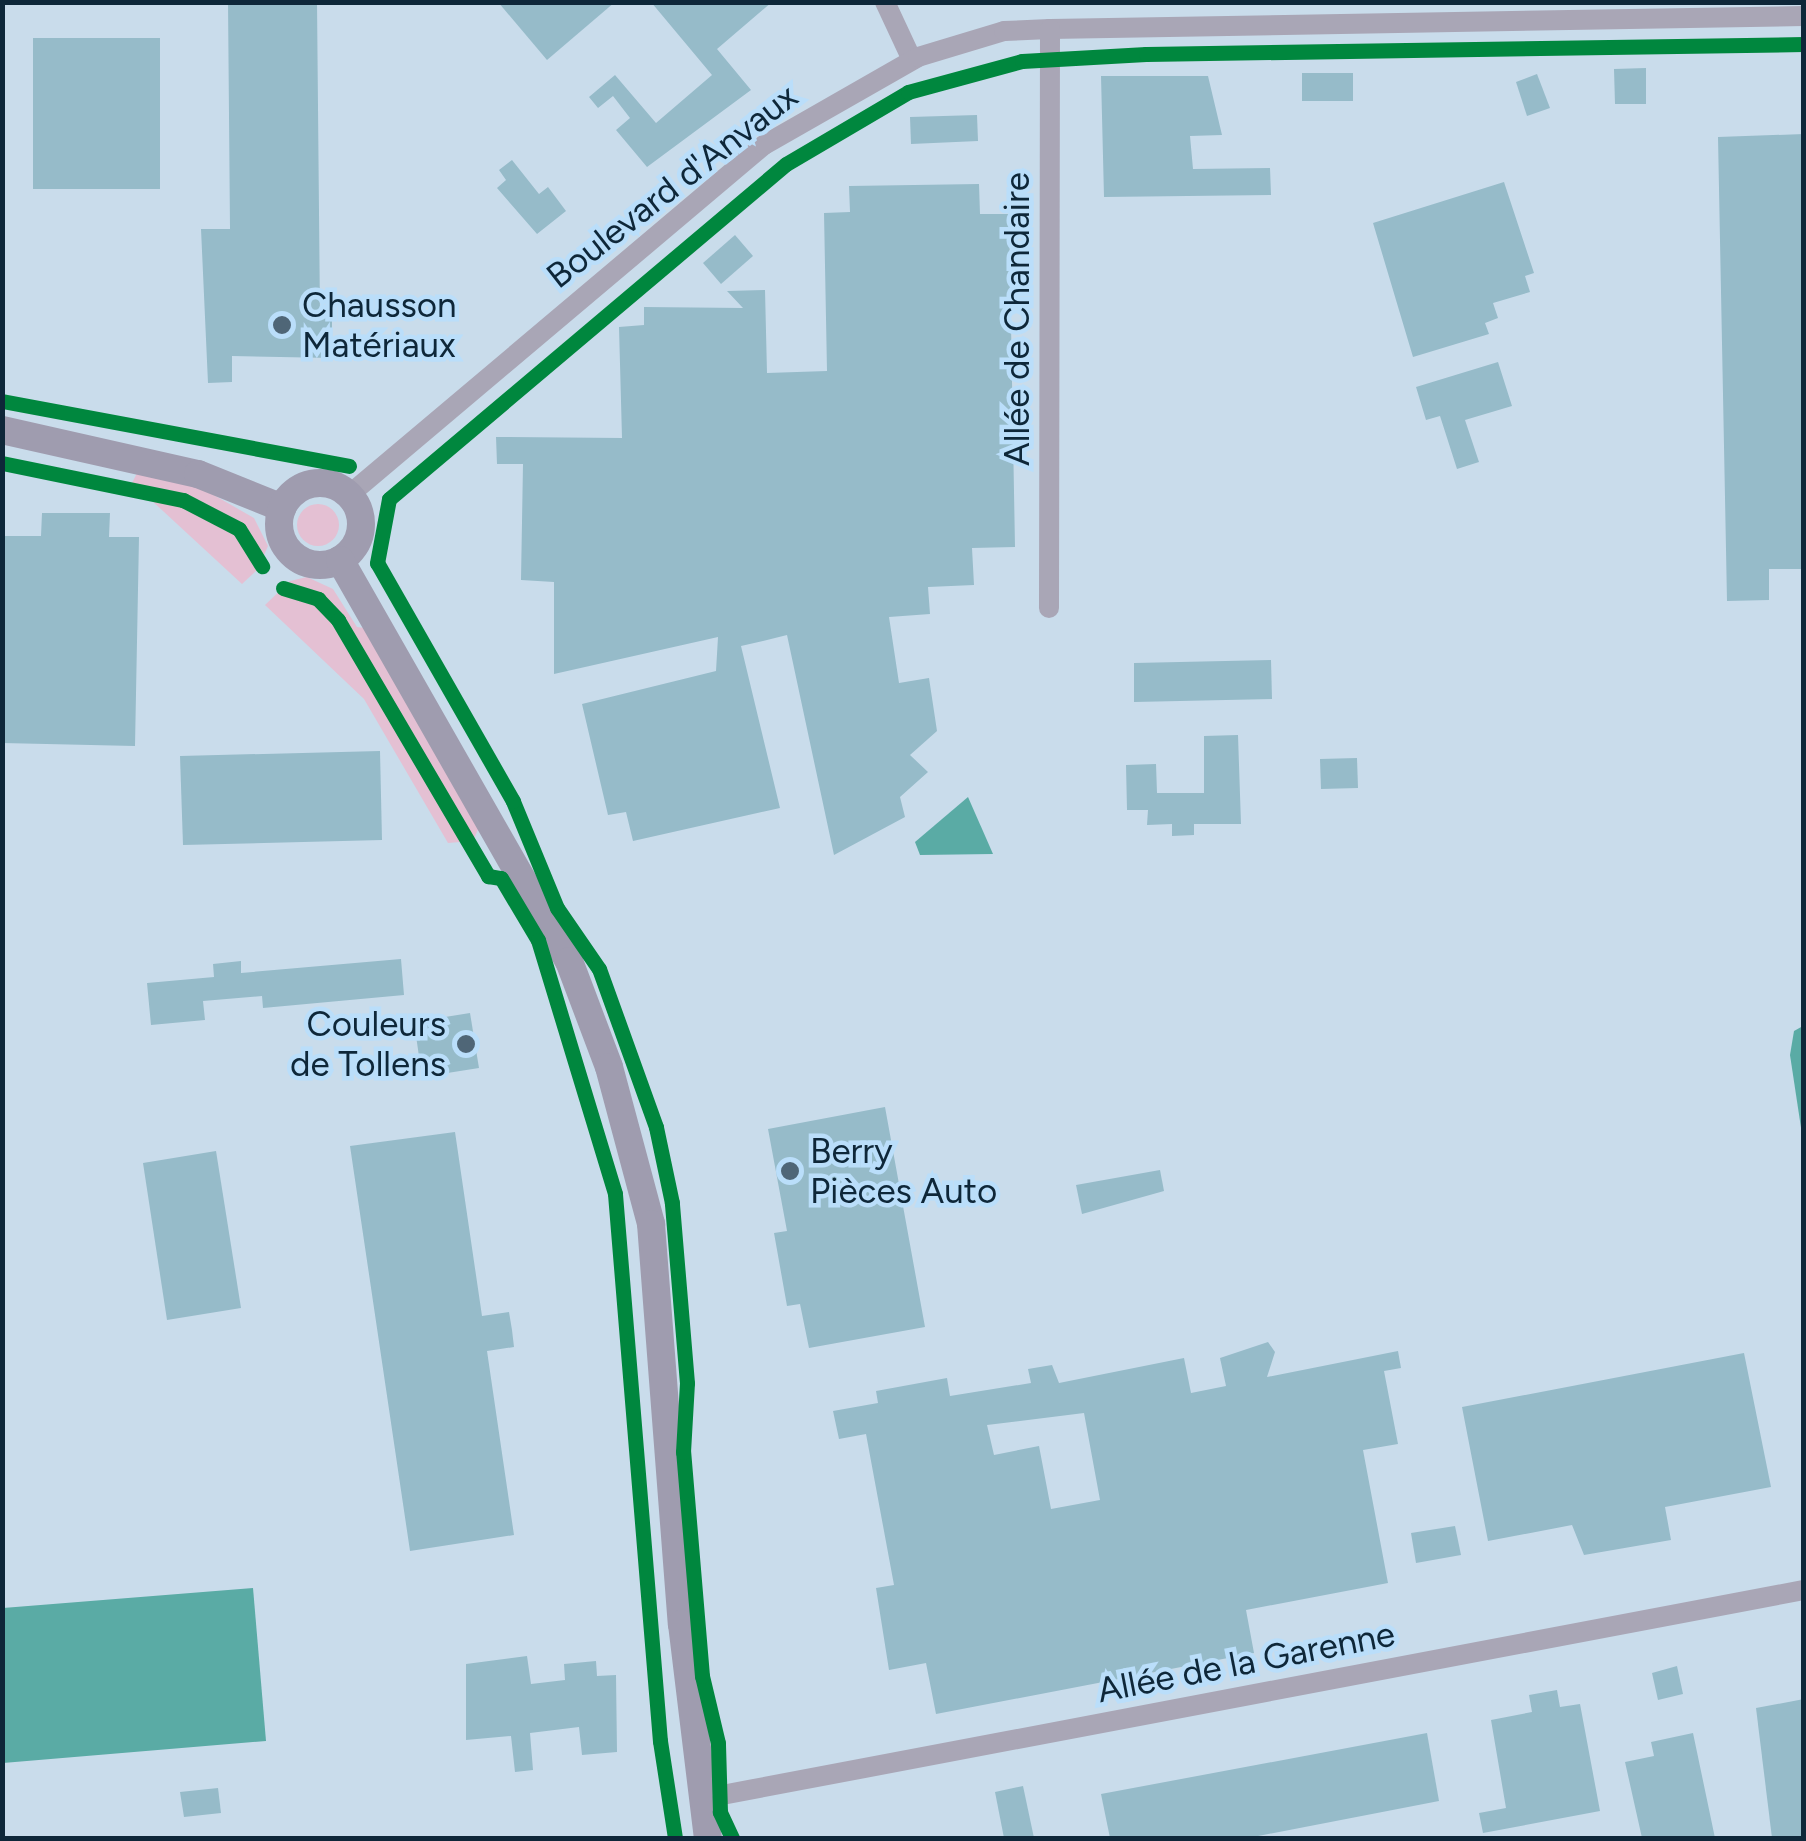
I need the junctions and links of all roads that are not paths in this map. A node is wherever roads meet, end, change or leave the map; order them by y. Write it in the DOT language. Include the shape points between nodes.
graph roads {
  1 [pos="885,2"];
  2 [pos="1804,16"];
  3 [pos="1050,29"];
  4 [pos="912,60"];
  5 [pos="2,430"];
  6 [pos="350,494"];
  7 [pos="282,508"];
  8 [pos="340,560"];
  9 [pos="1049,608"];
  10 [pos="1804,1590"];
  11 [pos="700,1799"];
  12 [pos="708,1838"];
  1 -- 4 [label="street"];
  2 -- 3 [label="street, Boulevard d'Anvaux"];
  3 -- 4 [label="street, Boulevard d'Anvaux" via="1004,32"];
  3 -- 9 [label="street, Allée de Chandaire"];
  4 -- 6 [label="street, Boulevard d'Anvaux" via="764,145"];
  5 -- 7 [label="street" via="198,474"];
  6 -- 7 [label="street" via="312,483"];
  6 -- 8 [label="street" via="361,530"];
  7 -- 8 [label="street" via="279,532 291,554 314,566"];
  8 -- 11 [label="street" via="569,961 609,1067 652,1224"];
  10 -- 11 [label="street, Allée de la Garenne"];
  11 -- 12 [label="street"];
}
